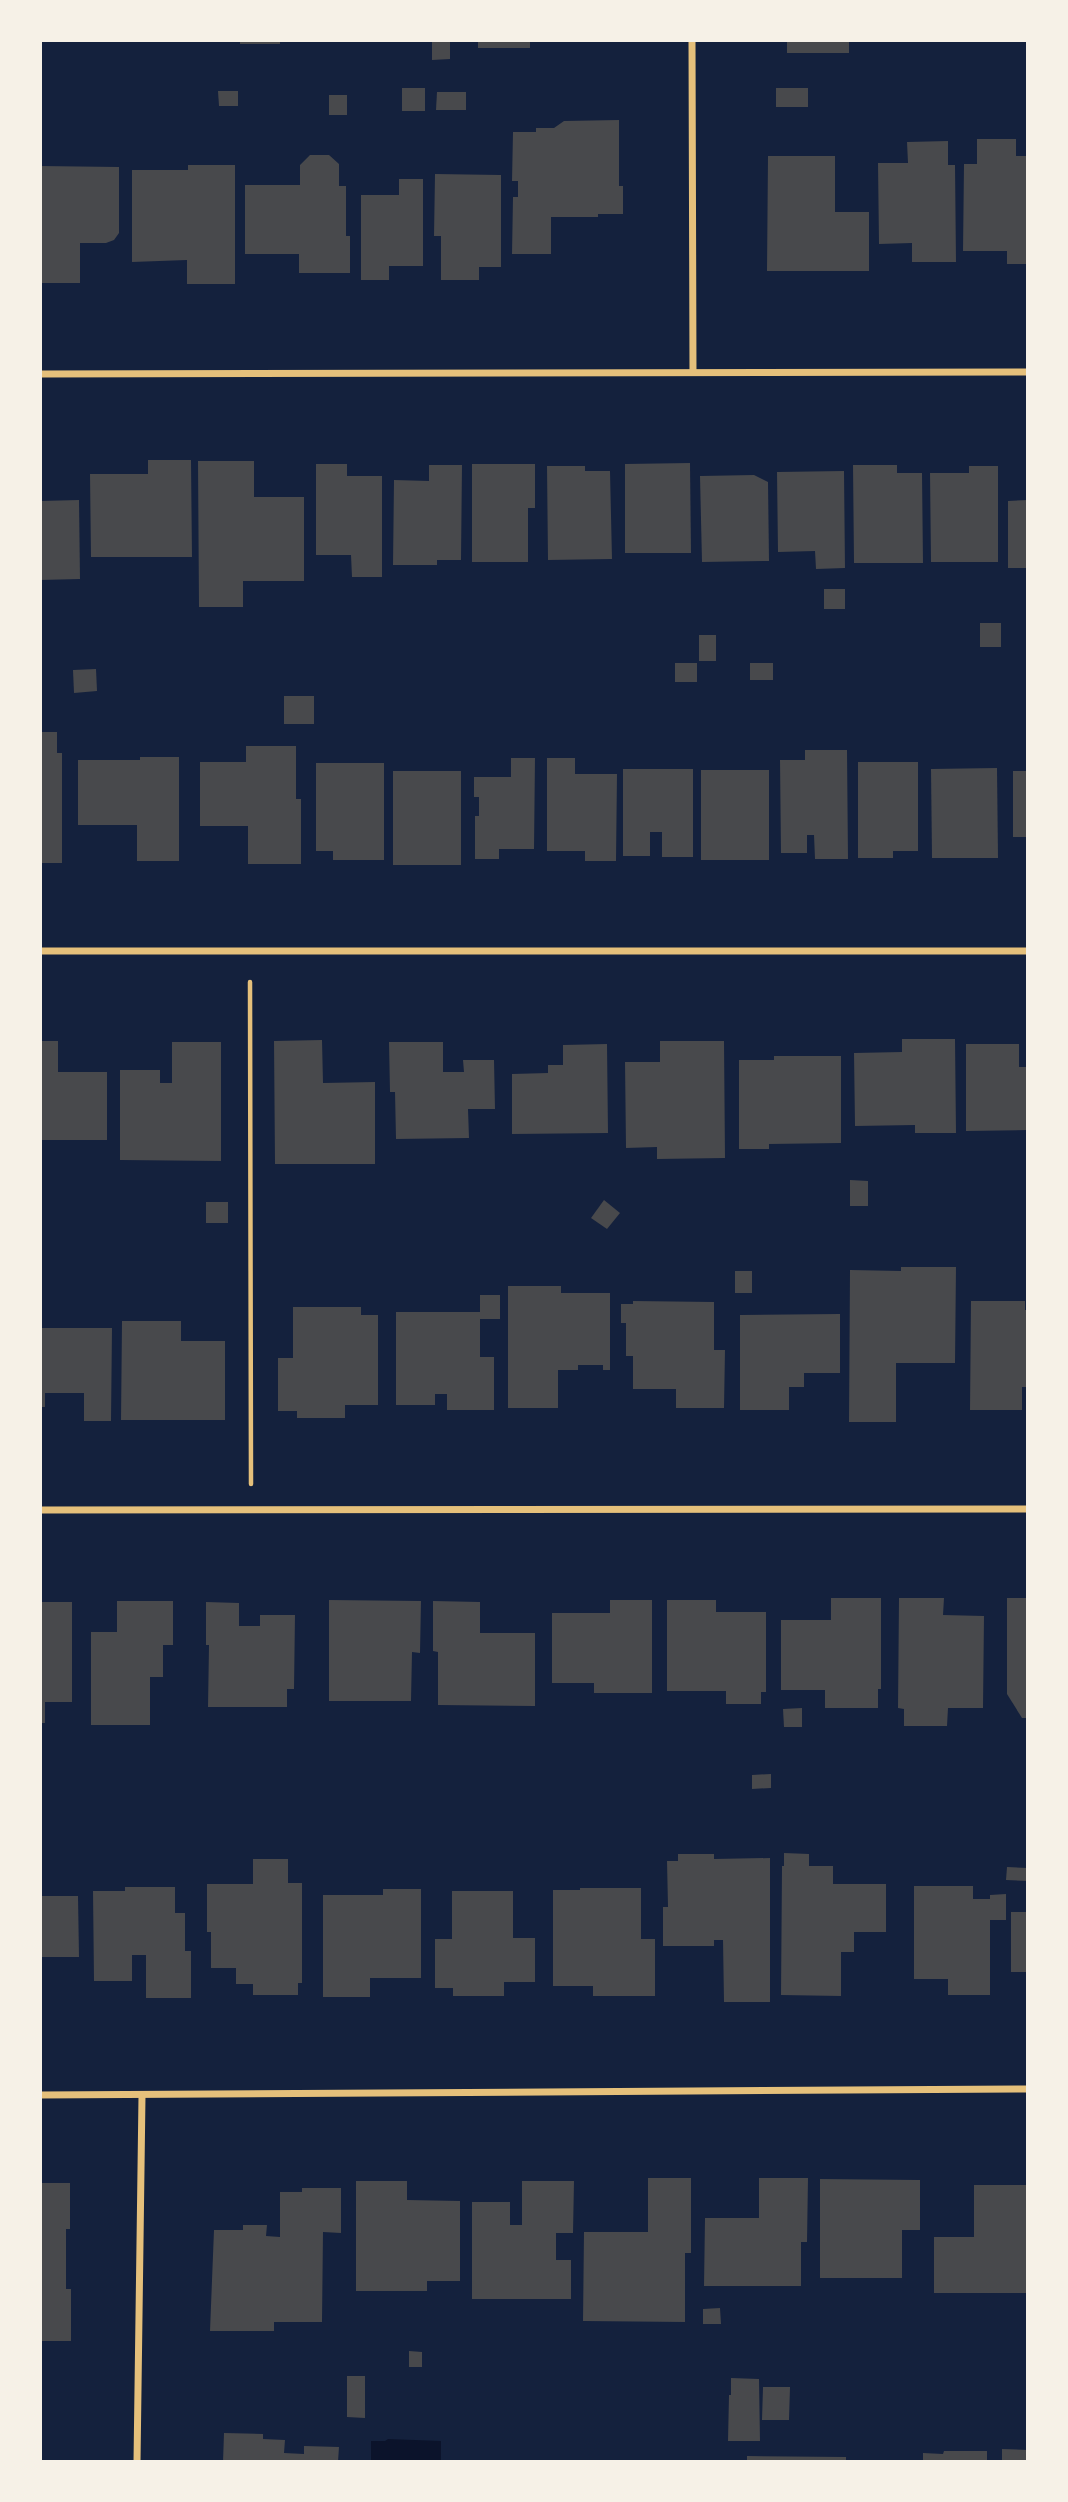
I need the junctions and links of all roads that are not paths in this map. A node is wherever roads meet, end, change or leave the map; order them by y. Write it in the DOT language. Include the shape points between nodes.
graph roads {
  1 [pos="692,40"];
  2 [pos="693,372"];
  3 [pos="1028,372"];
  4 [pos="40,374"];
  5 [pos="40,950"];
  6 [pos="1028,951"];
  7 [pos="1028,1509"];
  8 [pos="40,1510"];
  9 [pos="1028,2089"];
  10 [pos="40,2095"];
  11 [pos="142,2096"];
  12 [pos="137,2462"];
  1 -- 2 [label="street"];
  2 -- 3 [label="street"];
  2 -- 4 [label="street"];
  5 -- 6 [label="street"];
  7 -- 8 [label="street"];
  9 -- 11 [label="street"];
  10 -- 11 [label="street"];
  11 -- 12 [label="street"];
}
